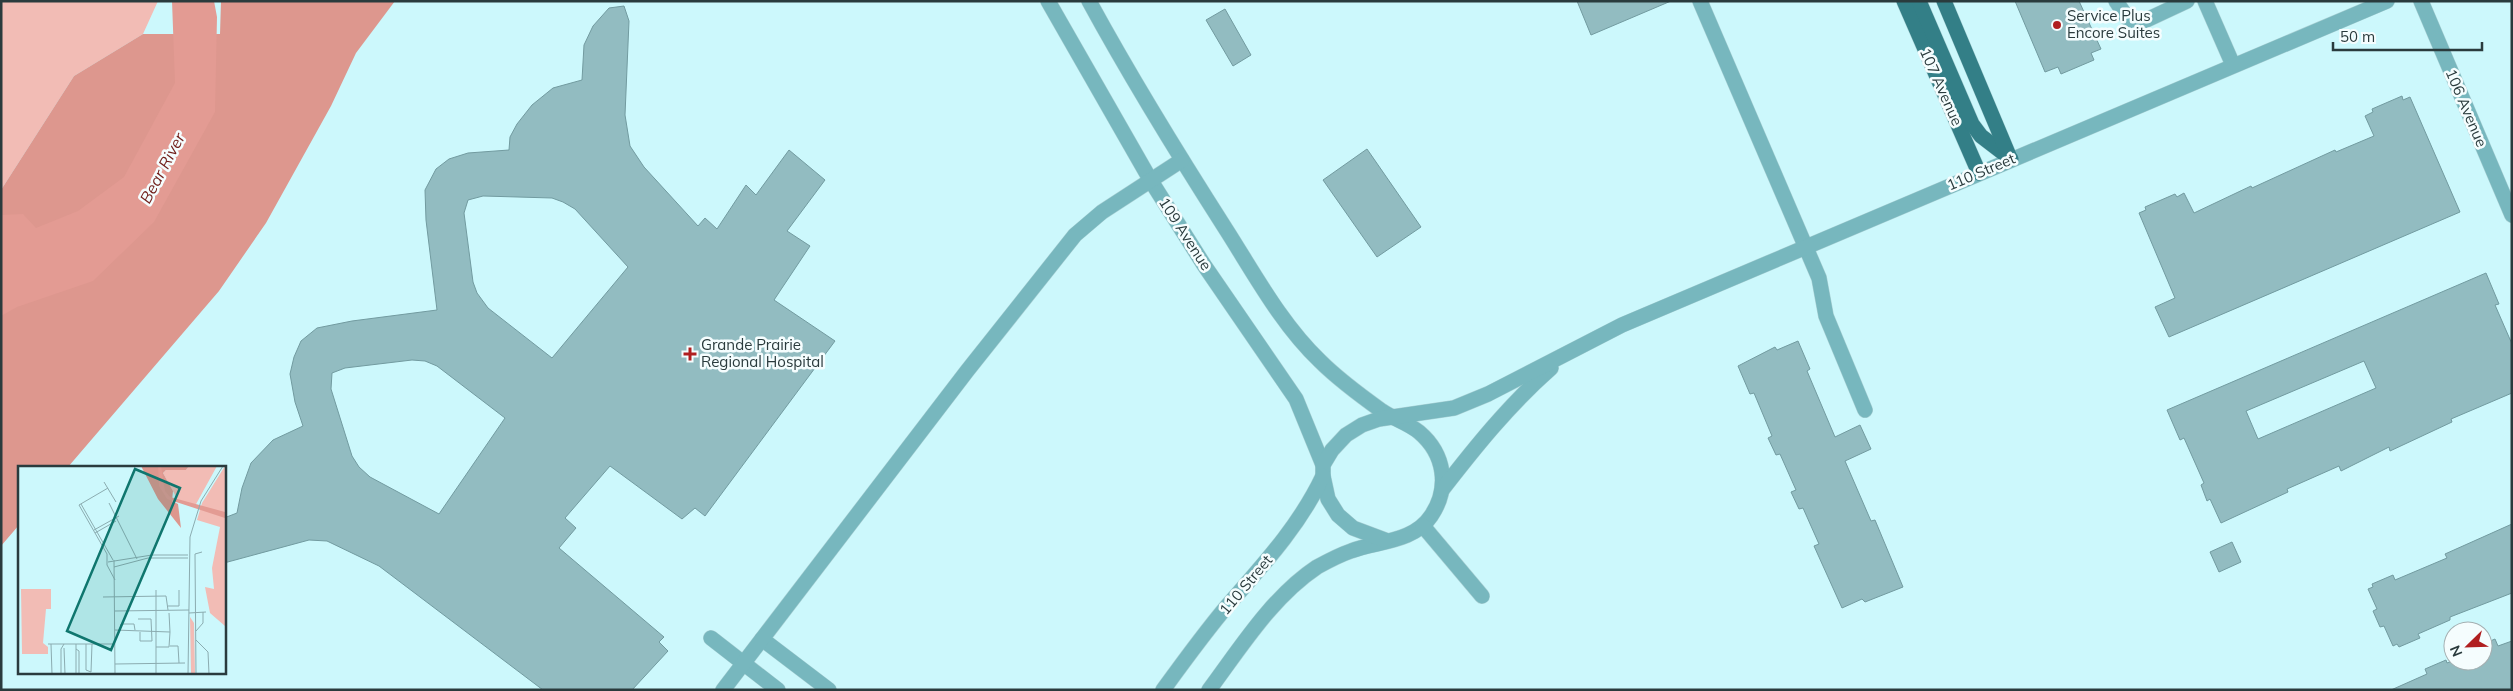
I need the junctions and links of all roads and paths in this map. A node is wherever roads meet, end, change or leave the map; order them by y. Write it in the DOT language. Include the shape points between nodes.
graph roads {
  1 [pos="1048,1"];
  2 [pos="1089,1"];
  3 [pos="1700,1"];
  4 [pos="1904,1"];
  5 [pos="1919,1"];
  6 [pos="1944,1"];
  7 [pos="2116,1"];
  8 [pos="2187,1"];
  9 [pos="2205,1"];
  10 [pos="2387,1"];
  11 [pos="2421,1"];
  12 [pos="2233,65"];
  13 [pos="2011,159"];
  14 [pos="1182,160"];
  15 [pos="1978,173"];
  16 [pos="1151,181"];
  17 [pos="2512,215"];
  18 [pos="1806,248"];
  19 [pos="1577,346"];
  20 [pos="1865,410"];
  21 [pos="1392,418"];
  22 [pos="1323,470"];
  23 [pos="1442,490"];
  24 [pos="1423,526"];
  25 [pos="1385,540"];
  26 [pos="1482,596"];
  27 [pos="711,638"];
  28 [pos="762,639"];
  29 [pos="744,663"];
  30 [pos="723,690"];
  31 [pos="778,690"];
  32 [pos="829,690"];
  33 [pos="1163,690"];
  34 [pos="1209,690"];
  1 -- 16 [label="street, 109 Avenue"];
  2 -- 14 [label="street"];
  3 -- 18 [label="street"];
  4 -- 15 [label="main road, 107 Avenue"];
  5 -- 13 [label="main road" via="1972,124 1981,136"];
  6 -- 13 [label="main road"];
  7 -- 8 [label="street" via="2128,19 2140,23"];
  9 -- 12 [label="street"];
  10 -- 12 [label="street, 110 Street"];
  11 -- 17 [label="street, 106 Avenue"];
  12 -- 13 [label="street, 110 Street"];
  13 -- 15 [label="street, 110 Street"];
  14 -- 16 [label="street"];
  14 -- 21 [label="street" via="1304,344 1338,377"];
  15 -- 18 [label="street, 110 Street"];
  16 -- 22 [label="street, 109 Avenue" via="1204,265 1293,392"];
  16 -- 28 [label="street" via="1102,212 1075,235"];
  18 -- 19 [label="street, 110 Street"];
  18 -- 20 [label="street" via="1819,278 1826,316"];
  19 -- 21 [label="street, 110 Street" via="1488,394 1454,408"];
  19 -- 23 [label="street, 110 Street" via="1528,389"];
  21 -- 22 [label="street" via="1362,425 1346,435 1332,450"];
  21 -- 23 [label="street" via="1419,432 1430,444 1443,473"];
  22 -- 25 [label="street" via="1328,499 1338,515 1353,528"];
  22 -- 33 [label="street, 110 Street" via="1312,498 1287,533"];
  23 -- 24 [label="street" via="1438,503"];
  24 -- 25 [label="street" via="1408,535"];
  24 -- 26 [label="street"];
  25 -- 34 [label="street" via="1332,559 1300,579 1264,617"];
  27 -- 29 [label="street"];
  28 -- 29 [label="street"];
  28 -- 32 [label="street"];
  29 -- 30 [label="street"];
  29 -- 31 [label="street"];
}
